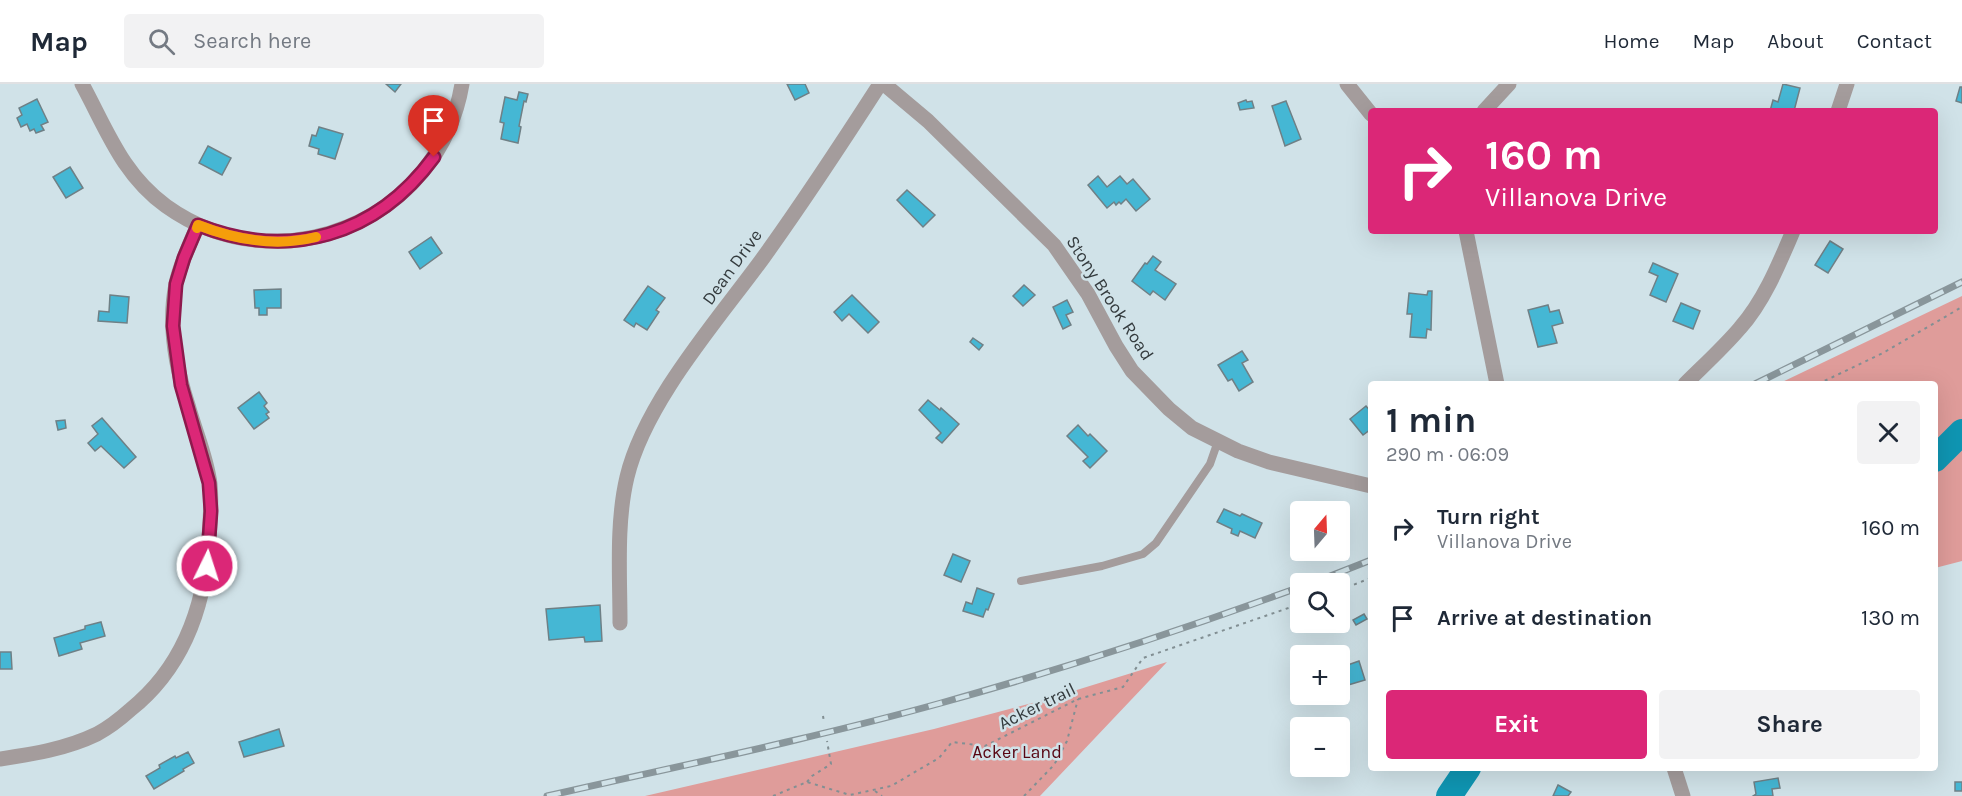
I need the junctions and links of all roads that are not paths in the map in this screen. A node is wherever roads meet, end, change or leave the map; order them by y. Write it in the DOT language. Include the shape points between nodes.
graph roads {
  1 [pos="82,84"];
  2 [pos="462,84"];
  3 [pos="882,84"];
  4 [pos="1347,84"];
  5 [pos="1509,84"];
  6 [pos="1847,84"];
  7 [pos="1487,108"];
  8 [pos="1839,108"];
  9 [pos="1368,110"];
  10 [pos="198,225"];
  11 [pos="1467,234"];
  12 [pos="1792,234"];
  13 [pos="1496,381"];
  14 [pos="1688,381"];
  15 [pos="1218,441"];
  16 [pos="1368,485"];
  17 [pos="1021,581"];
  18 [pos="620,623"];
  19 [pos="0,759"];
  20 [pos="1675,771"];
  21 [pos="1683,796"];
  1 -- 10 [label="street" via="115,149 137,180"];
  2 -- 10 [label="street" via="451,123 434,157 396,199 364,220 329,234 291,241 244,239"];
  3 -- 15 [label="street, Stony Brook Road" via="928,121 1054,245 1088,294 1132,371 1192,428"];
  3 -- 18 [label="street, Dean Drive" via="797,211 683,366 642,432 626,478 620,535"];
  4 -- 9 [label="street"];
  5 -- 7 [label="street"];
  6 -- 8 [label="street"];
  10 -- 19 [label="street" via="176,284 173,326 181,385 209,483 211,511 202,595 181,652 165,677 142,700 98,733 45,752"];
  11 -- 13 [label="street"];
  12 -- 14 [label="street" via="1776,271 1741,327"];
  15 -- 16 [label="street, Stony Brook Road" via="1269,462"];
  15 -- 17 [label="lane" via="1210,464 1156,543 1143,554"];
  20 -- 21 [label="street"];
}
